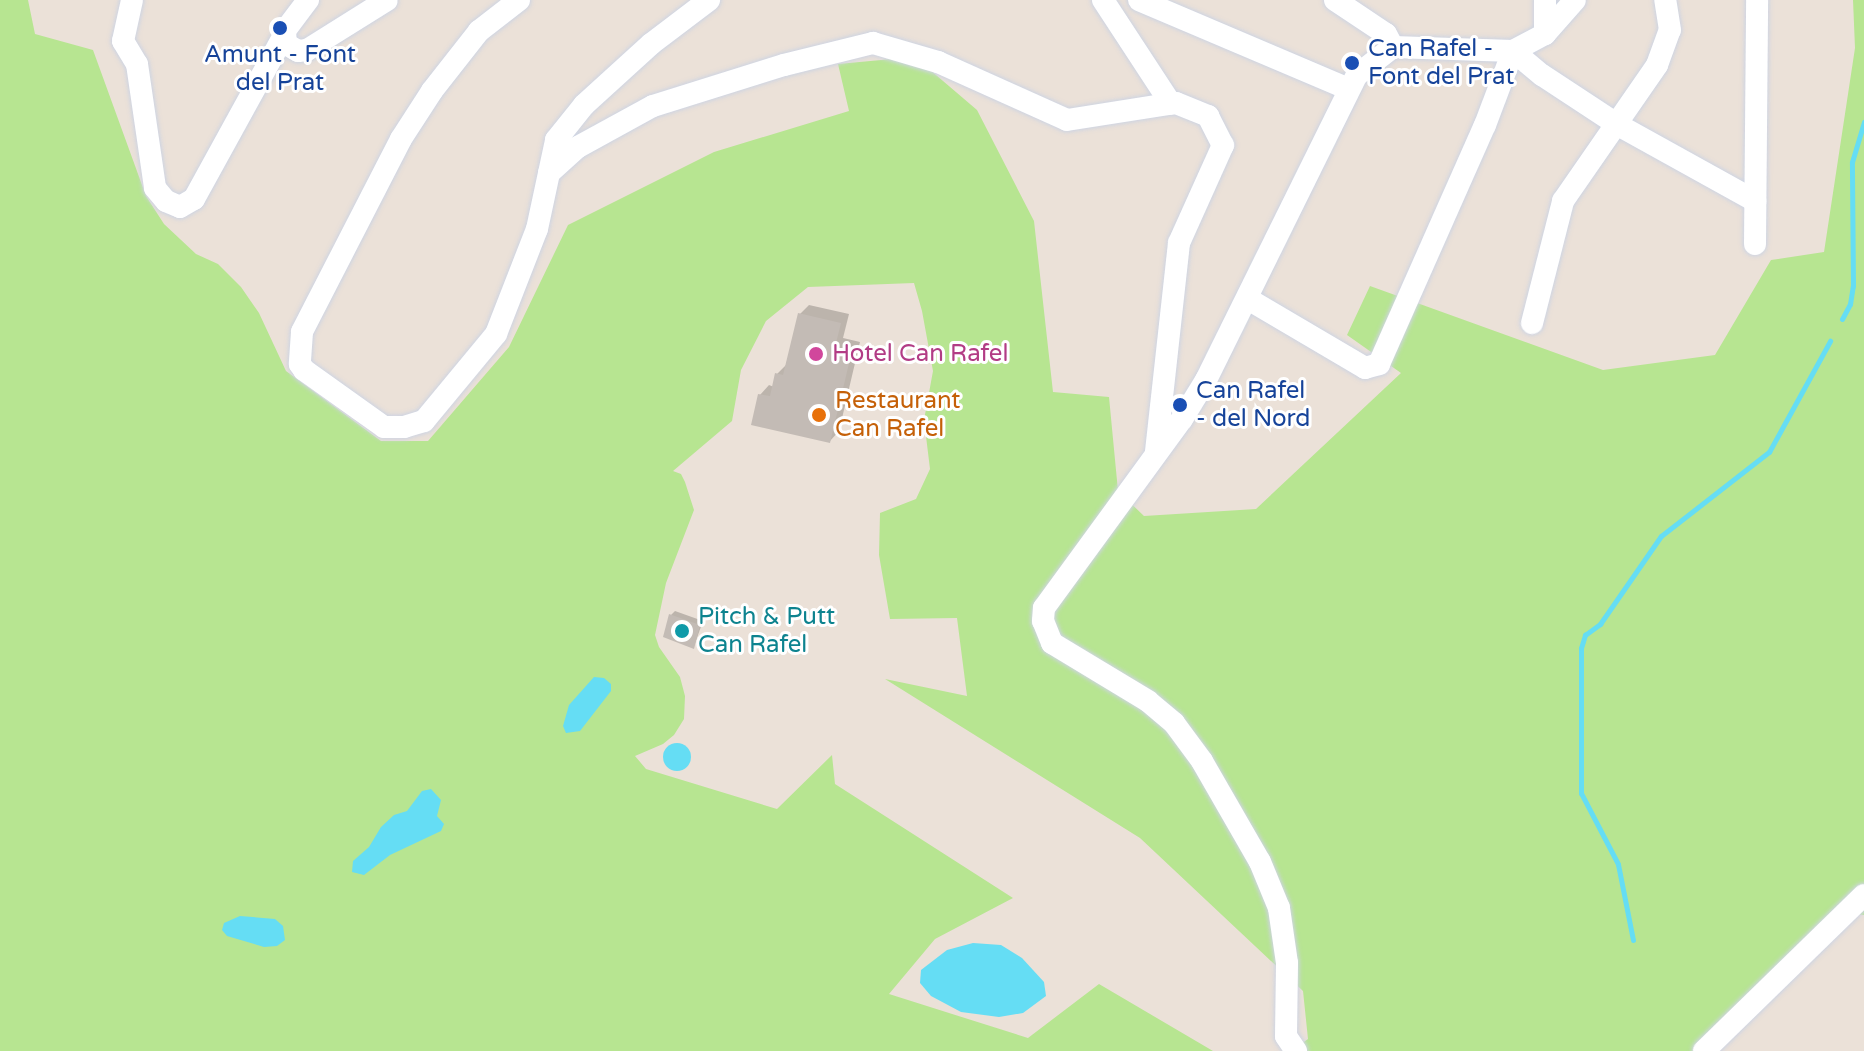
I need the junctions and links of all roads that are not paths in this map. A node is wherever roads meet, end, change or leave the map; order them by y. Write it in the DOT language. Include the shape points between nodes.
graph roads {
  1 [pos="132,0"];
  2 [pos="387,0"];
  3 [pos="519,0"];
  4 [pos="709,0"];
  5 [pos="1103,0"];
  6 [pos="1139,0"];
  7 [pos="1335,0"];
  8 [pos="1545,0"];
  9 [pos="1575,0"];
  10 [pos="1665,0"];
  11 [pos="1757,0"];
  12 [pos="306,22"];
  13 [pos="1545,34"];
  14 [pos="1393,47"];
  15 [pos="1513,51"];
  16 [pos="1349,89"];
  17 [pos="1171,104"];
  18 [pos="1618,125"];
  19 [pos="549,173"];
  20 [pos="1755,201"];
  21 [pos="1755,244"];
  22 [pos="1248,299"];
  23 [pos="1532,323"];
  24 [pos="1156,455"];
  25 [pos="1864,895"];
  26 [pos="1291,1044"];
  27 [pos="1704,1051"];
  1 -- 12 [label="street" via="123,41 137,64 155,188 180,207 194,199 269,65"];
  2 -- 12 [label="street" via="339,30"];
  3 -- 19 [label="street" via="479,31 401,139 302,332 304,370 384,427 424,421 496,334 537,229"];
  4 -- 19 [label="street" via="584,105 556,140"];
  5 -- 17 [label="street"];
  6 -- 16 [label="street"];
  7 -- 14 [label="street" via="1386,34"];
  8 -- 13 [label="street"];
  9 -- 13 [label="street"];
  10 -- 18 [label="street" via="1670,30 1657,65"];
  11 -- 20 [label="street"];
  13 -- 15 [label="street"];
  14 -- 15 [label="street"];
  14 -- 16 [label="street" via="1367,64"];
  15 -- 18 [label="street"];
  15 -- 22 [label="street" via="1379,364 1365,368"];
  16 -- 22 [label="street"];
  17 -- 19 [label="street" via="1067,120 938,62 873,43 653,106 578,147"];
  17 -- 24 [label="street" via="1208,116 1223,145 1179,243"];
  18 -- 20 [label="street"];
  18 -- 23 [label="street" via="1563,201"];
  20 -- 21 [label="street"];
  22 -- 24 [label="street" via="1206,380"];
  24 -- 26 [label="street" via="1050,598 1043,621 1046,634 1064,653 1162,712 1202,761 1260,862 1279,908"];
  25 -- 27 [label="street"];
}
